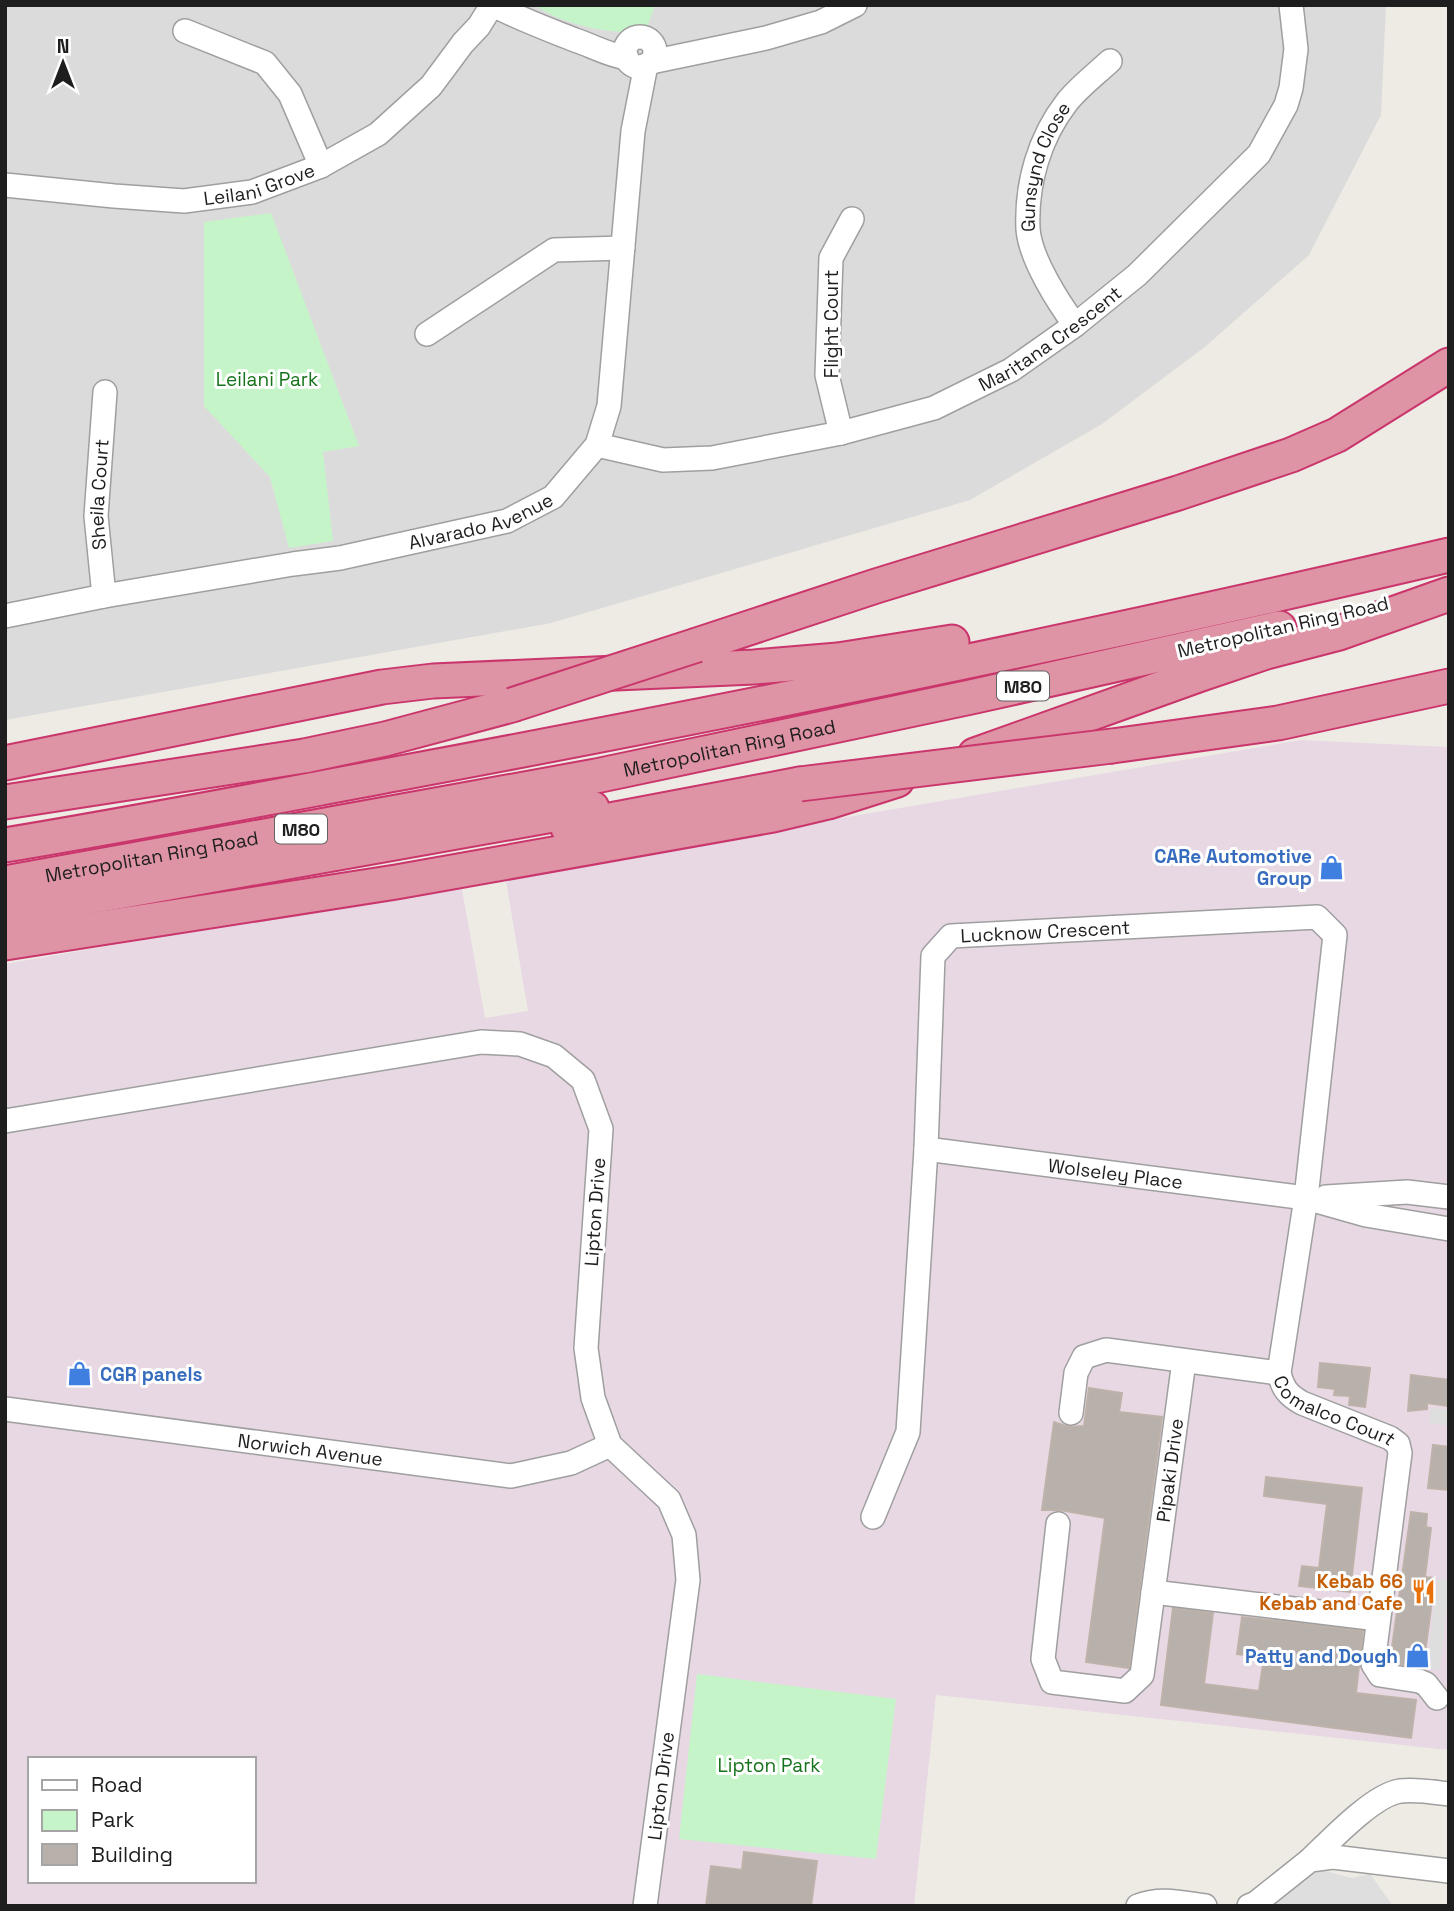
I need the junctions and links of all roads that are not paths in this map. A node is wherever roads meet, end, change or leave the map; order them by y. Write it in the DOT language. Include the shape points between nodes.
graph roads {
  1 [pos="479,5"];
  2 [pos="493,5"];
  3 [pos="855,5"];
  4 [pos="1291,5"];
  5 [pos="185,31"];
  6 [pos="463,43"];
  7 [pos="639,55"];
  8 [pos="1110,61"];
  9 [pos="321,166"];
  10 [pos="5,185"];
  11 [pos="852,219"];
  12 [pos="623,248"];
  13 [pos="1075,325"];
  14 [pos="426,334"];
  15 [pos="1446,365"];
  16 [pos="105,392"];
  17 [pos="841,433"];
  18 [pos="600,438"];
  19 [pos="1449,555"];
  20 [pos="1449,591"];
  21 [pos="1276,595"];
  22 [pos="104,596"];
  23 [pos="5,616"];
  24 [pos="1449,686"];
  25 [pos="5,764"];
  26 [pos="800,784"];
  27 [pos="5,802"];
  28 [pos="5,845"];
  29 [pos="5,883"];
  30 [pos="5,912"];
  31 [pos="5,928"];
  32 [pos="5,943"];
  33 [pos="5,1121"];
  34 [pos="926,1149"];
  35 [pos="1449,1197"];
  36 [pos="1306,1198"];
  37 [pos="1449,1229"];
  38 [pos="1184,1361"];
  39 [pos="1279,1373"];
  40 [pos="5,1409"];
  41 [pos="1071,1413"];
  42 [pos="610,1445"];
  43 [pos="873,1517"];
  44 [pos="1058,1524"];
  45 [pos="1153,1592"];
  46 [pos="1378,1619"];
  47 [pos="1437,1698"];
  48 [pos="1449,1794"];
  49 [pos="1310,1860"];
  50 [pos="1449,1871"];
  51 [pos="1146,1904"];
  52 [pos="645,1906"];
  53 [pos="1205,1906"];
  54 [pos="1249,1906"];
  1 -- 6 [label="street, Leilani Grove"];
  2 -- 6 [label="street, Leilani Grove"];
  2 -- 7 [label="street" via="578,40"];
  3 -- 7 [label="street" via="821,22 766,38"];
  4 -- 13 [label="street, Maritana Crescent" via="1296,49 1291,88 1259,155 1137,275"];
  5 -- 9 [label="street" via="265,63 290,94"];
  6 -- 9 [label="street, Leilani Grove" via="431,86 378,134"];
  7 -- 12 [label="street, Alvarado Avenue"];
  8 -- 13 [label="street, Gunsynd Close" via="1068,101 1044,140 1032,174 1028,230 1044,278"];
  9 -- 10 [label="street, Leilani Grove" via="252,192 184,201"];
  11 -- 17 [label="street, Flight Court" via="831,258 828,375"];
  12 -- 14 [label="street" via="554,250"];
  12 -- 18 [label="street, Alvarado Avenue" via="610,406"];
  13 -- 17 [label="street, Maritana Crescent" via="1011,370 934,408"];
  15 -- 27 [label="highway, bridge" via="1338,435 1291,455 512,705 304,756"];
  16 -- 22 [label="street, Sheila Court" via="96,516"];
  17 -- 18 [label="street, Maritana Crescent" via="712,458 663,460"];
  18 -- 22 [label="street, Alvarado Avenue" via="553,497 506,521 340,558"];
  19 -- 21 [label="highway, Metropolitan Ring Road / M80"];
  20 -- 29 [label="highway, Metropolitan Ring Road / M80" via="596,776"];
  20 -- 32 [label="highway" via="1339,633 1266,652 1011,744 828,802 396,882"];
  21 -- 25 [label="highway" via="1063,623 838,660 710,670 484,677 395,686"];
  21 -- 28 [label="highway, Metropolitan Ring Road / M80" via="594,737"];
  22 -- 23 [label="street, Alvarado Avenue"];
  24 -- 26 [label="highway, bridge" via="1278,723"];
  26 -- 30 [label="highway" via="635,801"];
  26 -- 31 [label="highway"];
  33 -- 42 [label="street, Lipton Drive" via="481,1042 520,1044 554,1056 583,1080 600,1129 586,1348 593,1398"];
  34 -- 36 [label="street, Wolseley Place"];
  34 -- 36 [label="street, Lucknow Crescent" via="933,956 951,936 1317,917 1335,935"];
  34 -- 43 [label="street, Lucknow Crescent" via="908,1432"];
  35 -- 36 [label="street, Wolseley Place" via="1407,1192"];
  36 -- 37 [label="street, Wolseley Place" via="1366,1215"];
  36 -- 39 [label="street, Comalco Court"];
  38 -- 39 [label="street"];
  38 -- 41 [label="street" via="1106,1350 1084,1357 1076,1373"];
  38 -- 45 [label="street, Pipaki Drive"];
  39 -- 46 [label="street, Comalco Court" via="1289,1396 1301,1404 1398,1444"];
  40 -- 42 [label="street, Norwich Avenue" via="511,1476 571,1463"];
  42 -- 52 [label="street, Lipton Drive" via="669,1500 684,1535 688,1580"];
  44 -- 45 [label="street, Pipaki Drive" via="1043,1659 1052,1682 1125,1691 1142,1675"];
  45 -- 46 [label="street"];
  46 -- 47 [label="street, Comalco Court" via="1375,1671 1426,1684"];
  48 -- 49 [label="street" via="1397,1792 1370,1806"];
  49 -- 50 [label="street" via="1333,1857"];
  49 -- 54 [label="street"];
  51 -- 53 [label="street" via="1169,1901"];
}
